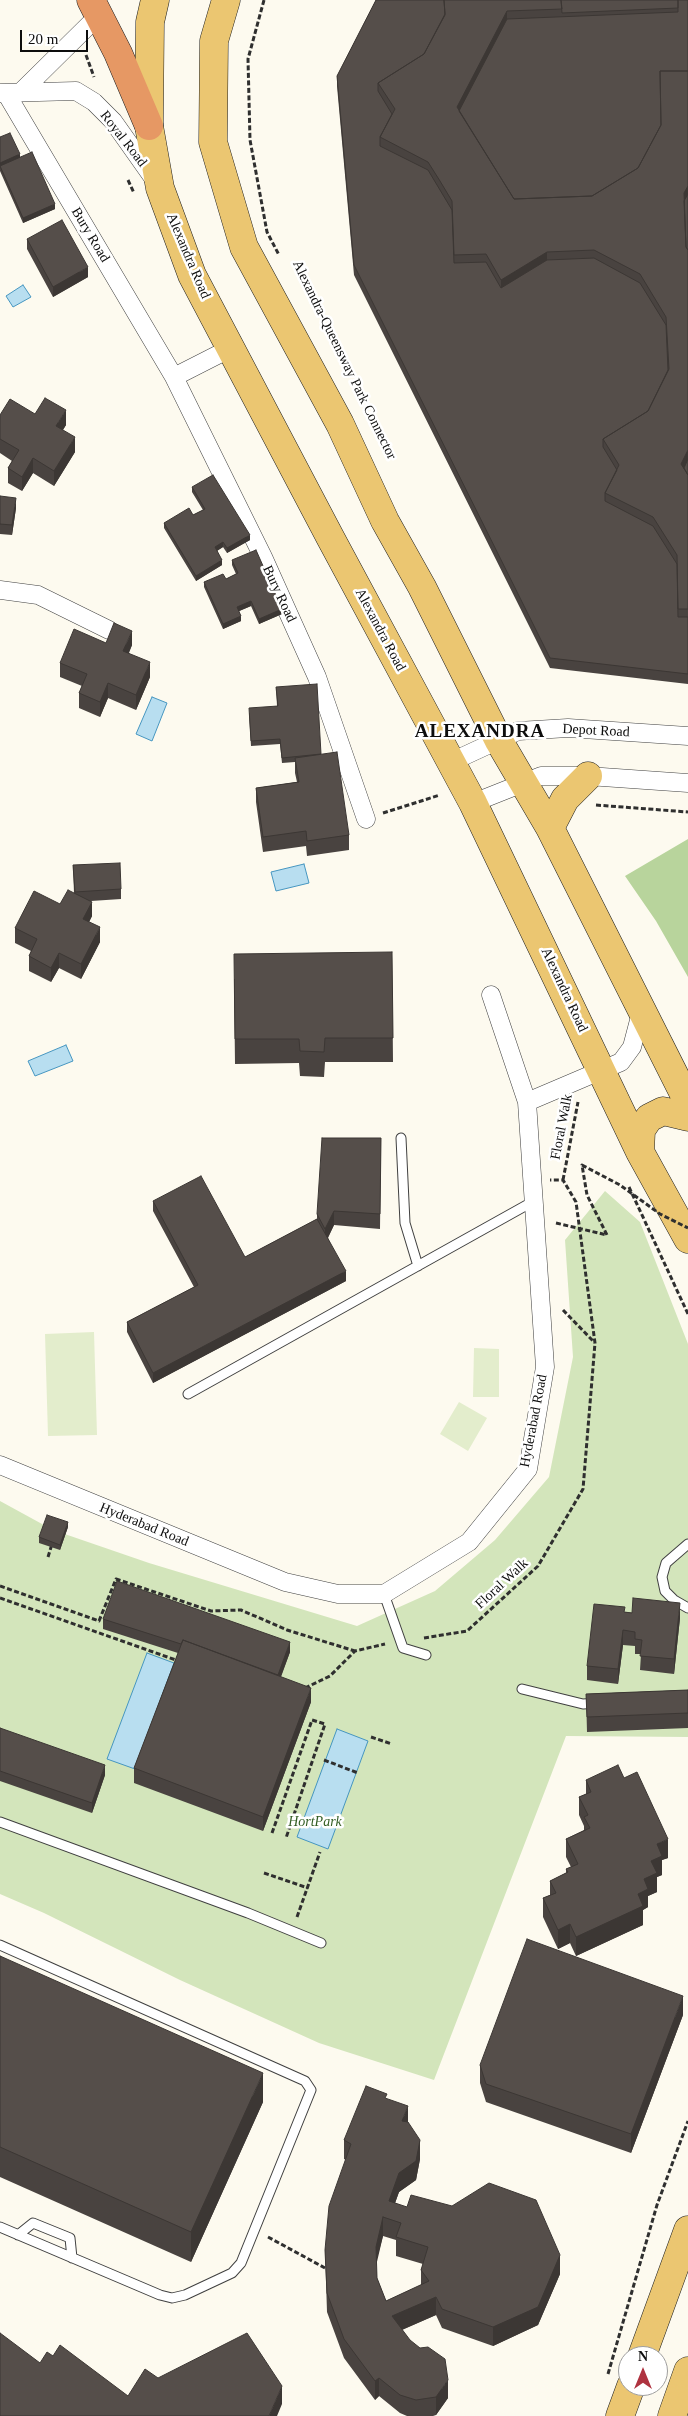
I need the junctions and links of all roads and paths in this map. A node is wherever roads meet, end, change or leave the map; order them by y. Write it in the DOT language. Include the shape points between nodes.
graph roads {
  1 [pos="155,0"];
  2 [pos="226,0"];
  3 [pos="264,0"];
  4 [pos="94,8"];
  5 [pos="9,92"];
  6 [pos="149,126"];
  7 [pos="160,188"];
  8 [pos="280,258"];
  9 [pos="230,348"];
  10 [pos="174,377"];
  11 [pos="0,590"];
  12 [pos="109,630"];
  13 [pos="688,736"];
  14 [pos="499,741"];
  15 [pos="451,762"];
  16 [pos="588,776"];
  17 [pos="526,782"];
  18 [pos="688,783"];
  19 [pos="440,795"];
  20 [pos="473,803"];
  21 [pos="596,805"];
  22 [pos="688,812"];
  23 [pos="366,819"];
  24 [pos="550,828"];
  25 [pos="491,996"];
  26 [pos="642,1009"];
  27 [pos="592,1073"];
  28 [pos="527,1102"];
  29 [pos="688,1102"];
  30 [pos="688,1117"];
  31 [pos="401,1138"];
  32 [pos="640,1152"];
  33 [pos="563,1180"];
  34 [pos="551,1189"];
  35 [pos="534,1201"];
  36 [pos="555,1214"];
  37 [pos="556,1223"];
  38 [pos="688,1228"];
  39 [pos="557,1232"];
  40 [pos="688,1239"];
  41 [pos="418,1266"];
  42 [pos="562,1304"];
  43 [pos="596,1343"];
  44 [pos="188,1394"];
  45 [pos="0,1465"];
  46 [pos="54,1539"];
  47 [pos="688,1544"];
  48 [pos="48,1557"];
  49 [pos="0,1586"];
  50 [pos="384,1594"];
  51 [pos="0,1598"];
  52 [pos="200,1607"];
  53 [pos="688,1608"];
  54 [pos="201,1613"];
  55 [pos="400,1641"];
  56 [pos="355,1651"];
  57 [pos="426,1655"];
  58 [pos="176,1660"];
  59 [pos="522,1690"];
  60 [pos="296,1692"];
  61 [pos="611,1703"];
  62 [pos="370,1737"];
  63 [pos="392,1744"];
  64 [pos="324,1760"];
  65 [pos="358,1773"];
  66 [pos="0,1822"];
  67 [pos="272,1833"];
  68 [pos="286,1838"];
  69 [pos="320,1852"];
  70 [pos="264,1873"];
  71 [pos="308,1888"];
  72 [pos="293,1931"];
  73 [pos="321,1943"];
  74 [pos="0,1946"];
  75 [pos="688,2121"];
  76 [pos="0,2227"];
  77 [pos="256,2230"];
  78 [pos="18,2235"];
  79 [pos="686,2244"];
  80 [pos="72,2258"];
  81 [pos="325,2268"];
  82 [pos="646,2346"];
  83 [pos="608,2371"];
  84 [pos="688,2371"];
  85 [pos="627,2396"];
  86 [pos="620,2416"];
  87 [pos="672,2416"];
  1 -- 6 [label="main road, Alexandra Road" via="150,22"];
  2 -- 14 [label="main road" via="214,41 213,142 244,247 340,424 385,521"];
  3 -- 8 [label="path, Alexandra-Queensway Park Connector" via="248,59 250,140 267,232"];
  4 -- 5 [label="street"];
  4 -- 6 [label="highway" via="118,53"];
  5 -- 7 [label="street, Royal Road" via="76,91 94,102 113,121"];
  5 -- 10 [label="street, Bury Road"];
  6 -- 7 [label="main road, Alexandra Road"];
  7 -- 9 [label="main road, Alexandra Road" via="192,275"];
  9 -- 10 [label="street"];
  9 -- 15 [label="main road, Alexandra Road"];
  10 -- 23 [label="street, Bury Road" via="317,677"];
  11 -- 12 [label="street" via="38,595"];
  13 -- 14 [label="street, Depot Road" via="568,728 518,731"];
  14 -- 15 [label="street, Depot Road"];
  14 -- 17 [label="main road"];
  15 -- 20 [label="main road, Alexandra Road"];
  16 -- 17 [label="street" via="542,776"];
  16 -- 18 [label="street"];
  16 -- 24 [label="main road" via="565,799"];
  17 -- 20 [label="street"];
  17 -- 24 [label="main road"];
  19 -- 23 [label="path"];
  20 -- 27 [label="main road, Alexandra Road"];
  21 -- 22 [label="path"];
  24 -- 26 [label="main road"];
  25 -- 28 [label="street, Hyderabad Road"];
  26 -- 27 [label="street" via="632,1047 621,1062"];
  26 -- 29 [label="main road"];
  27 -- 28 [label="street"];
  27 -- 32 [label="main road, Alexandra Road"];
  27 -- 33 [label="path, Floral Walk"];
  28 -- 35 [label="street, Hyderabad Road"];
  30 -- 32 [label="main road" via="663,1111 649,1118 640,1130"];
  31 -- 41 [label="lane" via="405,1223"];
  32 -- 40 [label="main road, Alexandra Road"];
  33 -- 34 [label="path, Floral Walk" via="550,1180"];
  33 -- 43 [label="path, Floral Walk" via="576,1202"];
  35 -- 41 [label="lane"];
  35 -- 50 [label="street, Hyderabad Road" via="545,1367 528,1469 469,1542"];
  36 -- 37 [label="path"];
  37 -- 38 [label="path, bridge" via="607,1235 586,1195 582,1164"];
  37 -- 39 [label="path"];
  41 -- 44 [label="lane"];
  42 -- 43 [label="path" via="563,1312"];
  43 -- 55 [label="path, Floral Walk" via="583,1489 538,1566 467,1631"];
  45 -- 50 [label="street, Hyderabad Road" via="285,1582 338,1594"];
  46 -- 48 [label="path"];
  47 -- 53 [label="lane" via="666,1563 662,1577 665,1591"];
  49 -- 52 [label="path" via="99,1621 116,1579"];
  50 -- 55 [label="lane"];
  51 -- 58 [label="path"];
  52 -- 54 [label="path"];
  52 -- 56 [label="path" via="211,1611 241,1610 287,1630"];
  55 -- 56 [label="path, Floral Walk"];
  55 -- 57 [label="lane" via="403,1648"];
  56 -- 60 [label="path" via="330,1676"];
  59 -- 61 [label="lane" via="583,1704"];
  62 -- 63 [label="path"];
  64 -- 65 [label="path"];
  66 -- 72 [label="lane"];
  67 -- 68 [label="path" via="312,1720 325,1724"];
  69 -- 71 [label="path"];
  70 -- 71 [label="path"];
  71 -- 72 [label="path"];
  72 -- 73 [label="lane"];
  74 -- 77 [label="lane" via="305,2080 311,2090 310,2096"];
  75 -- 83 [label="path" via="656,2205"];
  76 -- 78 [label="lane"];
  77 -- 80 [label="lane" via="241,2263 232,2273 186,2295 172,2298"];
  77 -- 81 [label="path"];
  78 -- 80 [label="lane"];
  78 -- 80 [label="lane" via="33,2223 70,2238"];
  79 -- 82 [label="main road"];
  84 -- 87 [label="main road"];
  85 -- 86 [label="main road"];
}
